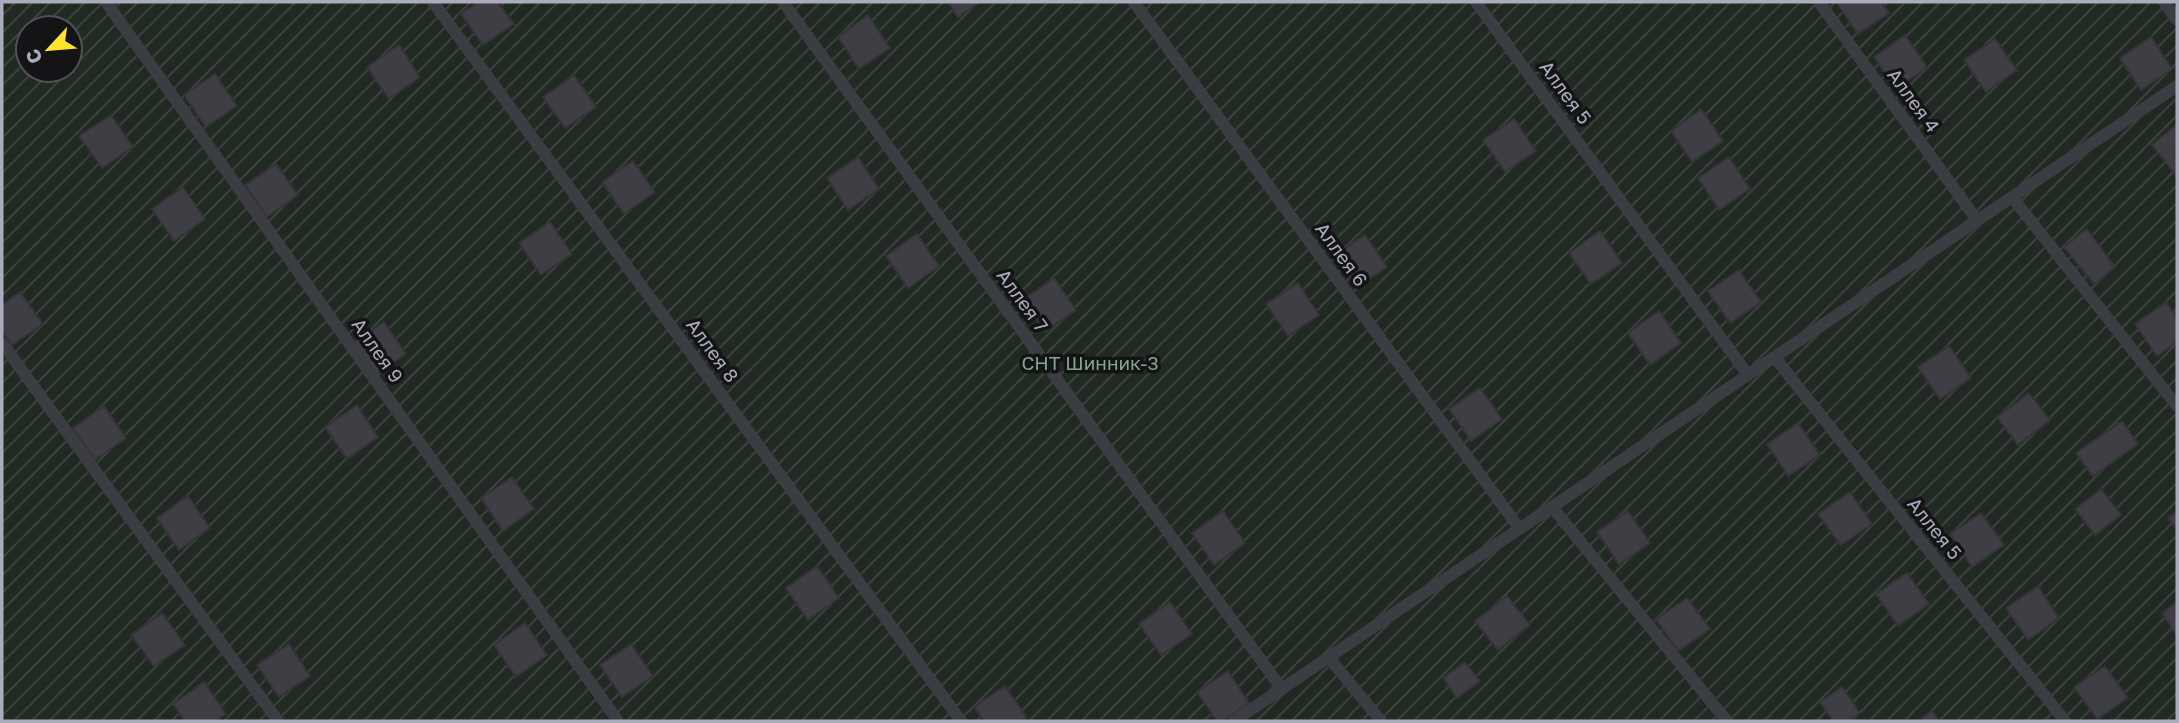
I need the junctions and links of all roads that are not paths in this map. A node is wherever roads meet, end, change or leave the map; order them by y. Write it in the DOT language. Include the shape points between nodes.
graph roads {
  1 [pos="106,2"];
  2 [pos="433,2"];
  3 [pos="783,2"];
  4 [pos="1133,2"];
  5 [pos="1476,2"];
  6 [pos="1819,2"];
  7 [pos="2164,2"];
  8 [pos="2177,20"];
  9 [pos="2177,86"];
  10 [pos="2012,197"];
  11 [pos="1977,220"];
  12 [pos="2,343"];
  13 [pos="1775,358"];
  14 [pos="1748,375"];
  15 [pos="2177,406"];
  16 [pos="1552,507"];
  17 [pos="1520,529"];
  18 [pos="1329,657"];
  19 [pos="1282,689"];
  20 [pos="278,721"];
  21 [pos="618,721"];
  22 [pos="961,721"];
  23 [pos="1234,721"];
  24 [pos="1381,721"];
  25 [pos="1727,721"];
  26 [pos="2064,721"];
  1 -- 21 [label="lane, Аллея 9"];
  2 -- 22 [label="lane, Аллея 8"];
  3 -- 19 [label="lane, Аллея 7"];
  4 -- 17 [label="lane, Аллея 6"];
  5 -- 14 [label="lane, Аллея 5"];
  6 -- 11 [label="lane, Аллея 4"];
  7 -- 8 [label="lane"];
  9 -- 10 [label="lane"];
  10 -- 11 [label="lane"];
  10 -- 15 [label="lane"];
  11 -- 13 [label="lane"];
  12 -- 20 [label="lane"];
  13 -- 14 [label="lane"];
  13 -- 26 [label="lane, Аллея 5"];
  14 -- 16 [label="lane"];
  16 -- 17 [label="lane"];
  16 -- 25 [label="lane"];
  17 -- 18 [label="lane"];
  18 -- 19 [label="lane"];
  18 -- 24 [label="lane"];
  19 -- 23 [label="lane"];
}
